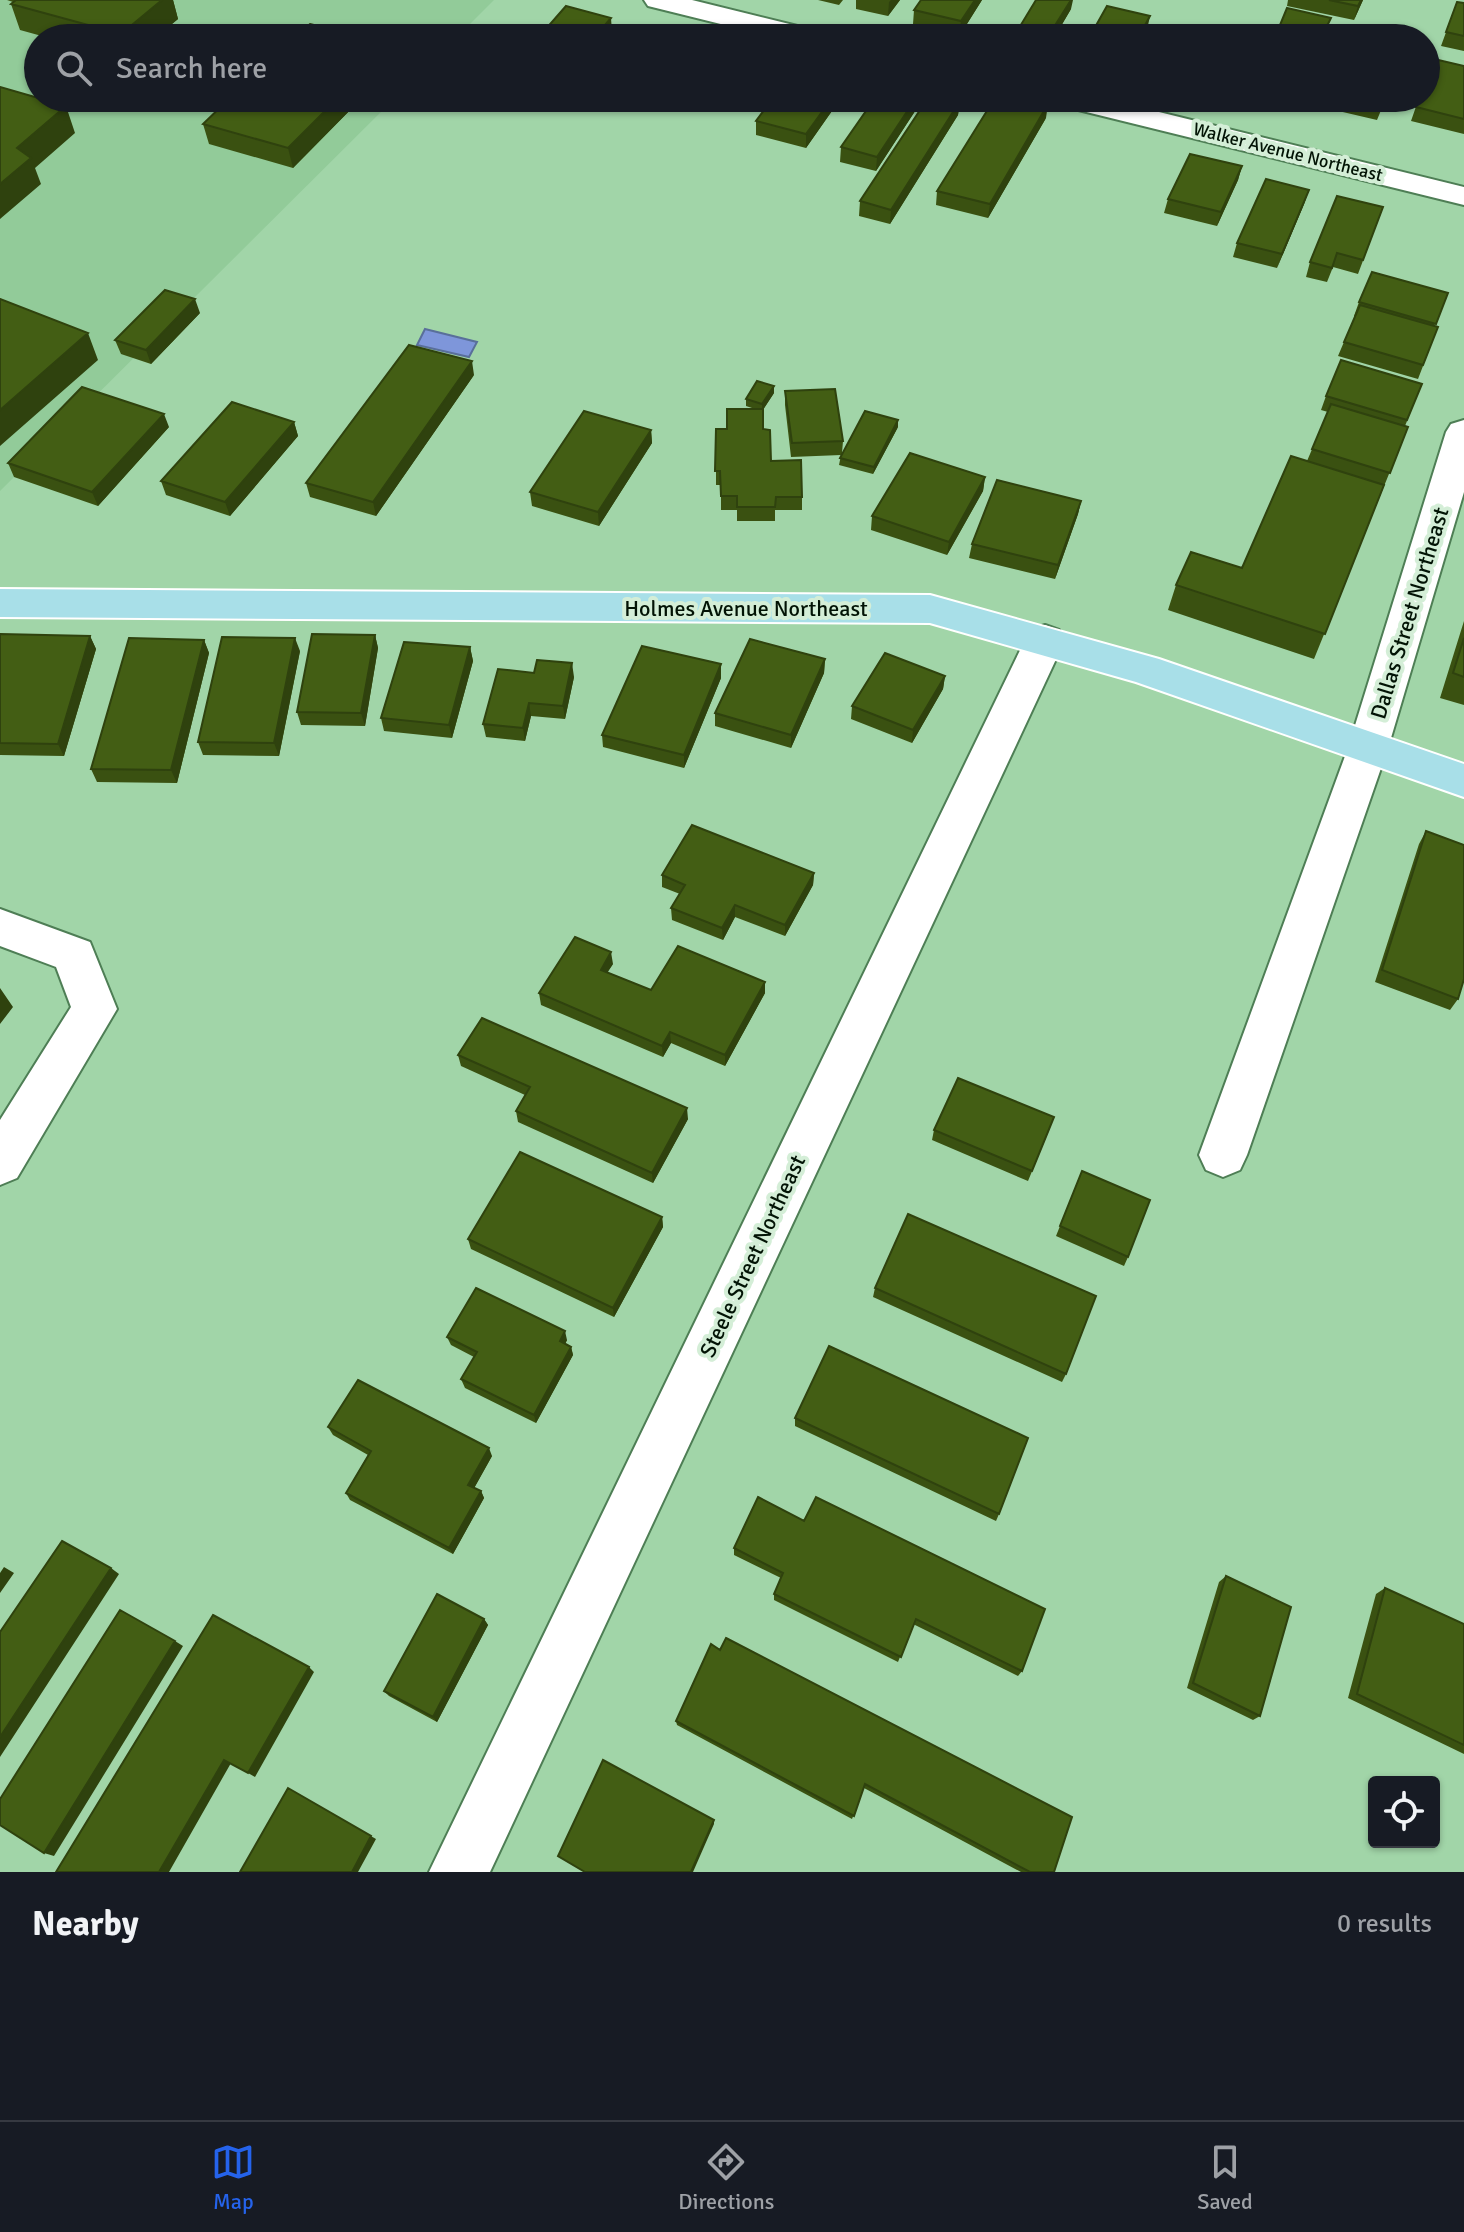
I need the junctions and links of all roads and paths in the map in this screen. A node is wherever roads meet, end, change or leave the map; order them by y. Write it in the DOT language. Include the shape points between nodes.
graph roads {
  1 [pos="658,0"];
  2 [pos="755,24"];
  3 [pos="1122,112"];
  4 [pos="1464,196"];
  5 [pos="1464,432"];
  6 [pos="0,603"];
  7 [pos="1045,640"];
  8 [pos="1368,748"];
  9 [pos="1464,781"];
  10 [pos="0,927"];
  11 [pos="1223,1155"];
  12 [pos="0,1163"];
  13 [pos="459,1872"];
  1 -- 2 [label="street"];
  3 -- 4 [label="street, Walker Avenue Northeast"];
  5 -- 8 [label="street, Dallas Street Northeast"];
  6 -- 7 [label="main road, Holmes Avenue Northeast" via="930,609"];
  7 -- 8 [label="main road, Holmes Avenue Northeast"];
  7 -- 13 [label="street, Steele Street Northeast"];
  8 -- 9 [label="main road, Holmes Avenue Northeast"];
  8 -- 11 [label="street, Dallas Street Northeast"];
  10 -- 12 [label="street" via="74,955 94,1009"];
}
